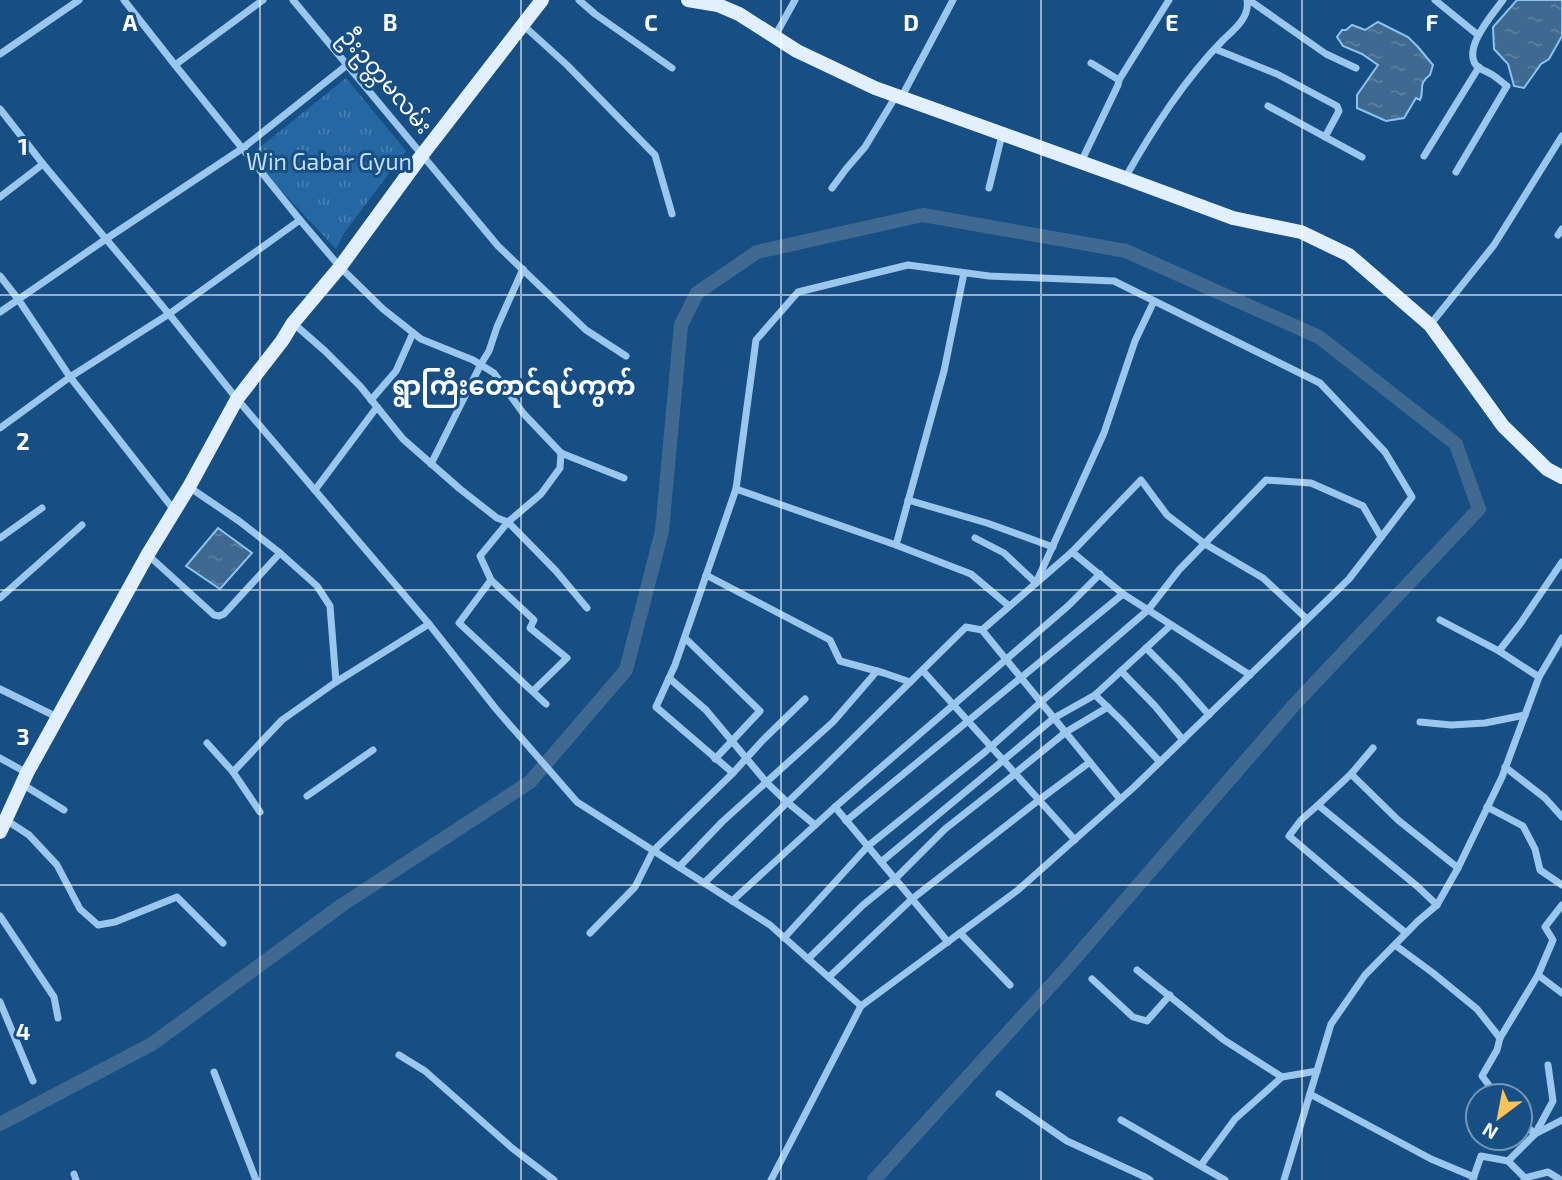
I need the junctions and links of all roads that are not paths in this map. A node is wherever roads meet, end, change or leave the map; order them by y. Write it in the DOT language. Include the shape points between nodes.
graph roads {
  1 [pos="79,0"];
  2 [pos="124,0"];
  3 [pos="263,0"];
  4 [pos="293,0"];
  5 [pos="542,0"];
  6 [pos="579,0"];
  7 [pos="688,0"];
  8 [pos="795,0"];
  9 [pos="953,0"];
  10 [pos="1169,0"];
  11 [pos="1248,0"];
  12 [pos="1435,0"];
  13 [pos="1503,0"];
  14 [pos="716,3"];
  15 [pos="523,25"];
  16 [pos="1478,35"];
  17 [pos="775,36"];
  18 [pos="1215,49"];
  19 [pos="0,54"];
  20 [pos="1091,63"];
  21 [pos="175,65"];
  22 [pos="347,65"];
  23 [pos="672,68"];
  24 [pos="1356,68"];
  25 [pos="1479,68"];
  26 [pos="1119,80"];
  27 [pos="899,97"];
  28 [pos="1268,106"];
  29 [pos="0,109"];
  30 [pos="1002,134"];
  31 [pos="1562,136"];
  32 [pos="1325,137"];
  33 [pos="243,148"];
  34 [pos="422,155"];
  35 [pos="1424,156"];
  36 [pos="1362,157"];
  37 [pos="1080,162"];
  38 [pos="43,164"];
  39 [pos="1456,172"];
  40 [pos="1125,177"];
  41 [pos="832,188"];
  42 [pos="989,188"];
  43 [pos="0,197"];
  44 [pos="672,214"];
  45 [pos="300,220"];
  46 [pos="106,239"];
  47 [pos="340,267"];
  48 [pos="523,269"];
  49 [pos="964,273"];
  50 [pos="0,276"];
  51 [pos="18,299"];
  52 [pos="1154,300"];
  53 [pos="0,312"];
  54 [pos="169,314"];
  55 [pos="293,323"];
  56 [pos="1430,325"];
  57 [pos="413,333"];
  58 [pos="626,356"];
  59 [pos="481,364"];
  60 [pos="70,377"];
  61 [pos="237,399"];
  62 [pos="371,400"];
  63 [pos="377,407"];
  64 [pos="0,428"];
  65 [pos="561,453"];
  66 [pos="431,464"];
  67 [pos="1562,477"];
  68 [pos="624,478"];
  69 [pos="189,487"];
  70 [pos="736,489"];
  71 [pos="315,490"];
  72 [pos="908,500"];
  73 [pos="42,508"];
  74 [pos="175,510"];
  75 [pos="508,522"];
  76 [pos="82,525"];
  77 [pos="1381,537"];
  78 [pos="0,538"];
  79 [pos="975,538"];
  80 [pos="1205,544"];
  81 [pos="896,545"];
  82 [pos="1053,547"];
  83 [pos="1072,552"];
  84 [pos="280,553"];
  85 [pos="148,555"];
  86 [pos="1562,562"];
  87 [pos="1100,574"];
  88 [pos="706,575"];
  89 [pos="491,580"];
  90 [pos="1036,583"];
  91 [pos="1123,594"];
  92 [pos="0,598"];
  93 [pos="1009,606"];
  94 [pos="587,608"];
  95 [pos="1148,610"];
  96 [pos="1307,620"];
  97 [pos="1440,620"];
  98 [pos="429,624"];
  99 [pos="1171,625"];
  100 [pos="982,630"];
  101 [pos="685,638"];
  102 [pos="1562,638"];
  103 [pos="1146,648"];
  104 [pos="1499,652"];
  105 [pos="1006,660"];
  106 [pos="877,671"];
  107 [pos="923,671"];
  108 [pos="1121,671"];
  109 [pos="1250,675"];
  110 [pos="1539,677"];
  111 [pos="669,678"];
  112 [pos="1021,678"];
  113 [pos="336,682"];
  114 [pos="910,682"];
  115 [pos="0,689"];
  116 [pos="533,691"];
  117 [pos="1095,695"];
  118 [pos="805,699"];
  119 [pos="1041,702"];
  120 [pos="546,704"];
  121 [pos="953,704"];
  122 [pos="1108,707"];
  123 [pos="1209,715"];
  124 [pos="1525,715"];
  125 [pos="58,718"];
  126 [pos="1054,718"];
  127 [pos="968,721"];
  128 [pos="1420,722"];
  129 [pos="1066,732"];
  130 [pos="1183,740"];
  131 [pos="207,743"];
  132 [pos="732,743"];
  133 [pos="991,747"];
  134 [pos="1373,748"];
  135 [pos="373,750"];
  136 [pos="0,758"];
  137 [pos="747,758"];
  138 [pos="715,759"];
  139 [pos="1004,761"];
  140 [pos="1090,762"];
  141 [pos="1160,762"];
  142 [pos="1505,767"];
  143 [pos="233,772"];
  144 [pos="1017,772"];
  145 [pos="733,773"];
  146 [pos="1351,774"];
  147 [pos="25,778"];
  148 [pos="767,783"];
  149 [pos="307,796"];
  150 [pos="1121,799"];
  151 [pos="1038,800"];
  152 [pos="787,802"];
  153 [pos="1318,805"];
  154 [pos="835,807"];
  155 [pos="1487,807"];
  156 [pos="64,810"];
  157 [pos="260,813"];
  158 [pos="1562,817"];
  159 [pos="846,821"];
  160 [pos="816,825"];
  161 [pos="3,826"];
  162 [pos="1075,840"];
  163 [pos="868,846"];
  164 [pos="653,851"];
  165 [pos="881,862"];
  166 [pos="679,867"];
  167 [pos="1458,868"];
  168 [pos="895,879"];
  169 [pos="704,883"];
  170 [pos="1562,885"];
  171 [pos="912,899"];
  172 [pos="732,901"];
  173 [pos="1437,905"];
  174 [pos="1562,905"];
  175 [pos="0,916"];
  176 [pos="590,933"];
  177 [pos="960,933"];
  178 [pos="1406,933"];
  179 [pos="784,938"];
  180 [pos="948,942"];
  181 [pos="223,943"];
  182 [pos="1395,945"];
  183 [pos="808,959"];
  184 [pos="1137,970"];
  185 [pos="1538,975"];
  186 [pos="829,977"];
  187 [pos="1092,979"];
  188 [pos="1010,985"];
  189 [pos="1562,993"];
  190 [pos="1170,995"];
  191 [pos="0,1002"];
  192 [pos="861,1006"];
  193 [pos="58,1018"];
  194 [pos="1500,1038"];
  195 [pos="399,1055"];
  196 [pos="1548,1065"];
  197 [pos="1317,1071"];
  198 [pos="214,1072"];
  199 [pos="1282,1077"];
  200 [pos="33,1081"];
  201 [pos="1486,1082"];
  202 [pos="999,1094"];
  203 [pos="1310,1094"];
  204 [pos="1121,1120"];
  205 [pos="1562,1120"];
  206 [pos="1535,1134"];
  207 [pos="1508,1161"];
  208 [pos="1201,1165"];
  209 [pos="1223,1179"];
  210 [pos="1473,1179"];
  211 [pos="1525,1179"];
  212 [pos="256,1180"];
  213 [pos="554,1180"];
  214 [pos="771,1180"];
  215 [pos="1150,1180"];
  216 [pos="1284,1180"];
  217 [pos="1561,1180"];
  1 -- 19 [label="street"];
  2 -- 21 [label="street"];
  3 -- 21 [label="street"];
  4 -- 22 [label="street, ဦးဥတ္တမလမ်း"];
  5 -- 15 [label="main road"];
  6 -- 23 [label="street"];
  7 -- 14 [label="main road"];
  8 -- 17 [label="street"];
  9 -- 27 [label="street"];
  10 -- 26 [label="street"];
  11 -- 18 [label="street" via="1245,16"];
  11 -- 24 [label="street" via="1326,54"];
  12 -- 16 [label="street"];
  13 -- 16 [label="street"];
  14 -- 17 [label="main road"];
  15 -- 34 [label="main road"];
  15 -- 44 [label="street" via="655,155"];
  16 -- 25 [label="street" via="1472,58"];
  17 -- 27 [label="main road" via="797,51"];
  18 -- 32 [label="street" via="1277,74 1337,106 1339,111"];
  18 -- 40 [label="street" via="1165,111"];
  20 -- 26 [label="street"];
  21 -- 33 [label="street"];
  22 -- 33 [label="street"];
  22 -- 34 [label="street, ဦးဥတ္တမလမ်း"];
  25 -- 35 [label="street"];
  25 -- 39 [label="street" via="1507,86"];
  26 -- 37 [label="street"];
  27 -- 30 [label="main road"];
  27 -- 41 [label="street"];
  28 -- 32 [label="street"];
  29 -- 38 [label="street"];
  30 -- 37 [label="main road"];
  30 -- 42 [label="street"];
  31 -- 56 [label="street" via="1494,245"];
  32 -- 36 [label="street"];
  33 -- 45 [label="street"];
  33 -- 46 [label="street"];
  34 -- 47 [label="main road"];
  34 -- 48 [label="street, ဦးဥတ္တမလမ်း"];
  37 -- 40 [label="main road"];
  38 -- 43 [label="street"];
  38 -- 46 [label="street"];
  40 -- 56 [label="main road" via="1233,218 1301,232 1349,255"];
  45 -- 47 [label="street"];
  45 -- 54 [label="street"];
  46 -- 51 [label="street"];
  46 -- 54 [label="street"];
  47 -- 55 [label="main road"];
  47 -- 57 [label="street"];
  48 -- 58 [label="street, ဦးဥတ္တမလမ်း" via="586,330"];
  48 -- 59 [label="street"];
  49 -- 52 [label="street" via="1114,281"];
  49 -- 70 [label="street" via="908,265 797,292 756,340"];
  49 -- 72 [label="street" via="944,371"];
  50 -- 51 [label="street"];
  51 -- 53 [label="street"];
  51 -- 60 [label="street"];
  52 -- 77 [label="street" via="1320,383 1385,452 1412,498"];
  52 -- 82 [label="street" via="1104,433"];
  54 -- 60 [label="street"];
  54 -- 61 [label="street"];
  55 -- 61 [label="main road"];
  55 -- 62 [label="street"];
  56 -- 67 [label="main road" via="1503,426 1547,469"];
  57 -- 59 [label="street"];
  57 -- 62 [label="street" via="396,371"];
  59 -- 65 [label="street" via="494,373"];
  59 -- 66 [label="street"];
  60 -- 64 [label="street"];
  60 -- 74 [label="street"];
  61 -- 69 [label="main road"];
  61 -- 71 [label="street"];
  62 -- 63 [label="street"];
  63 -- 66 [label="street"];
  63 -- 71 [label="street"];
  65 -- 68 [label="street"];
  65 -- 75 [label="street" via="560,468 541,494"];
  66 -- 75 [label="street"];
  69 -- 74 [label="main road"];
  69 -- 84 [label="street"];
  70 -- 81 [label="street"];
  70 -- 88 [label="street"];
  71 -- 98 [label="street"];
  72 -- 81 [label="street"];
  72 -- 82 [label="street"];
  73 -- 78 [label="street"];
  74 -- 85 [label="main road"];
  75 -- 89 [label="street" via="480,556"];
  75 -- 94 [label="street"];
  76 -- 92 [label="street"];
  77 -- 80 [label="street" via="1363,506 1311,483 1266,480"];
  77 -- 96 [label="street" via="1349,579"];
  79 -- 90 [label="street" via="1004,553"];
  80 -- 83 [label="street" via="1167,515 1141,480"];
  80 -- 95 [label="street"];
  80 -- 96 [label="street" via="1263,578"];
  81 -- 93 [label="street" via="971,574"];
  82 -- 90 [label="street"];
  83 -- 87 [label="street"];
  83 -- 90 [label="street"];
  84 -- 85 [label="street" via="219,616"];
  84 -- 113 [label="street" via="317,586 330,606"];
  85 -- 125 [label="main road"];
  86 -- 104 [label="street"];
  87 -- 91 [label="street"];
  87 -- 105 [label="street"];
  88 -- 101 [label="street"];
  88 -- 106 [label="street" via="830,640 840,661"];
  89 -- 116 [label="street" via="459,622"];
  89 -- 116 [label="street" via="534,620 530,628 566,658"];
  90 -- 93 [label="street"];
  91 -- 95 [label="street"];
  91 -- 112 [label="street"];
  93 -- 100 [label="street"];
  95 -- 99 [label="street"];
  95 -- 119 [label="street"];
  96 -- 109 [label="street"];
  97 -- 104 [label="street"];
  98 -- 113 [label="street"];
  98 -- 164 [label="street" via="577,802"];
  99 -- 103 [label="street"];
  99 -- 109 [label="street"];
  100 -- 105 [label="street"];
  100 -- 107 [label="street" via="966,627"];
  101 -- 111 [label="street"];
  101 -- 132 [label="street" via="761,711"];
  102 -- 110 [label="street"];
  103 -- 108 [label="street"];
  103 -- 123 [label="street"];
  104 -- 110 [label="street"];
  105 -- 112 [label="street"];
  105 -- 121 [label="street"];
  106 -- 114 [label="street"];
  106 -- 148 [label="street" via="833,722"];
  107 -- 114 [label="street"];
  107 -- 121 [label="street"];
  108 -- 117 [label="street"];
  108 -- 130 [label="street"];
  109 -- 123 [label="street"];
  110 -- 124 [label="street"];
  111 -- 132 [label="street" via="706,710"];
  111 -- 138 [label="street" via="656,707"];
  112 -- 119 [label="street"];
  112 -- 127 [label="street"];
  113 -- 143 [label="street" via="282,720"];
  114 -- 152 [label="street"];
  115 -- 125 [label="street"];
  116 -- 120 [label="street"];
  117 -- 122 [label="street"];
  117 -- 126 [label="street"];
  118 -- 137 [label="street"];
  119 -- 126 [label="street"];
  119 -- 133 [label="street"];
  121 -- 127 [label="street"];
  121 -- 154 [label="street"];
  122 -- 129 [label="street"];
  122 -- 141 [label="street"];
  123 -- 130 [label="street"];
  124 -- 128 [label="street" via="1485,723"];
  124 -- 142 [label="street"];
  125 -- 147 [label="main road"];
  126 -- 129 [label="street"];
  126 -- 139 [label="street"];
  127 -- 133 [label="street"];
  127 -- 159 [label="street"];
  129 -- 140 [label="street"];
  129 -- 144 [label="street"];
  130 -- 141 [label="street"];
  131 -- 143 [label="street"];
  132 -- 137 [label="street"];
  132 -- 138 [label="street"];
  133 -- 139 [label="street"];
  133 -- 163 [label="street"];
  134 -- 146 [label="street"];
  135 -- 149 [label="street"];
  136 -- 147 [label="street"];
  137 -- 145 [label="street"];
  137 -- 148 [label="street"];
  138 -- 145 [label="street"];
  139 -- 144 [label="street"];
  139 -- 165 [label="street"];
  140 -- 150 [label="street"];
  140 -- 151 [label="street"];
  141 -- 150 [label="street"];
  142 -- 155 [label="street"];
  142 -- 158 [label="street"];
  143 -- 157 [label="street"];
  144 -- 151 [label="street"];
  144 -- 168 [label="street" via="946,829"];
  145 -- 164 [label="street"];
  146 -- 153 [label="street"];
  146 -- 167 [label="street" via="1398,820"];
  147 -- 156 [label="street"];
  147 -- 161 [label="main road"];
  148 -- 152 [label="street"];
  148 -- 166 [label="street"];
  150 -- 162 [label="street"];
  151 -- 162 [label="street"];
  151 -- 171 [label="street"];
  152 -- 160 [label="street"];
  152 -- 169 [label="street"];
  153 -- 173 [label="street"];
  153 -- 178 [label="street" via="1289,836"];
  154 -- 159 [label="street"];
  154 -- 160 [label="street"];
  155 -- 167 [label="street"];
  155 -- 170 [label="street" via="1523,826 1540,870"];
  159 -- 163 [label="street"];
  160 -- 172 [label="street"];
  161 -- 181 [label="street" via="29,835 57,865 80,909 98,925 177,897"];
  162 -- 177 [label="street"];
  163 -- 165 [label="street"];
  163 -- 179 [label="street"];
  164 -- 166 [label="street"];
  164 -- 176 [label="street" via="635,887"];
  165 -- 168 [label="street"];
  166 -- 169 [label="street"];
  167 -- 173 [label="street"];
  168 -- 171 [label="street"];
  168 -- 183 [label="street"];
  169 -- 172 [label="street"];
  171 -- 180 [label="street"];
  171 -- 186 [label="street"];
  172 -- 179 [label="street"];
  173 -- 178 [label="street"];
  174 -- 185 [label="street" via="1545,927 1553,940"];
  175 -- 193 [label="street" via="54,997"];
  177 -- 180 [label="street"];
  177 -- 188 [label="street"];
  178 -- 182 [label="street"];
  179 -- 183 [label="street"];
  180 -- 192 [label="street"];
  182 -- 194 [label="street" via="1478,1010"];
  182 -- 197 [label="street" via="1365,975 1331,1024"];
  183 -- 186 [label="street"];
  184 -- 190 [label="street"];
  185 -- 189 [label="street"];
  185 -- 194 [label="street"];
  186 -- 192 [label="street"];
  187 -- 190 [label="street" via="1133,1017 1147,1021"];
  190 -- 199 [label="street" via="1224,1040"];
  191 -- 200 [label="street"];
  192 -- 214 [label="street"];
  194 -- 201 [label="street" via="1482,1076"];
  195 -- 213 [label="street" via="425,1071"];
  196 -- 206 [label="street" via="1553,1101"];
  197 -- 199 [label="street"];
  197 -- 203 [label="street"];
  198 -- 212 [label="street"];
  199 -- 208 [label="street" via="1235,1119"];
  202 -- 215 [label="street" via="1067,1141"];
  203 -- 210 [label="street"];
  203 -- 216 [label="street"];
  204 -- 208 [label="street"];
  205 -- 206 [label="street"];
  206 -- 207 [label="street"];
  207 -- 210 [label="street" via="1481,1156"];
  207 -- 211 [label="street"];
  208 -- 209 [label="street"];
  211 -- 217 [label="street" via="1548,1172"];
}
